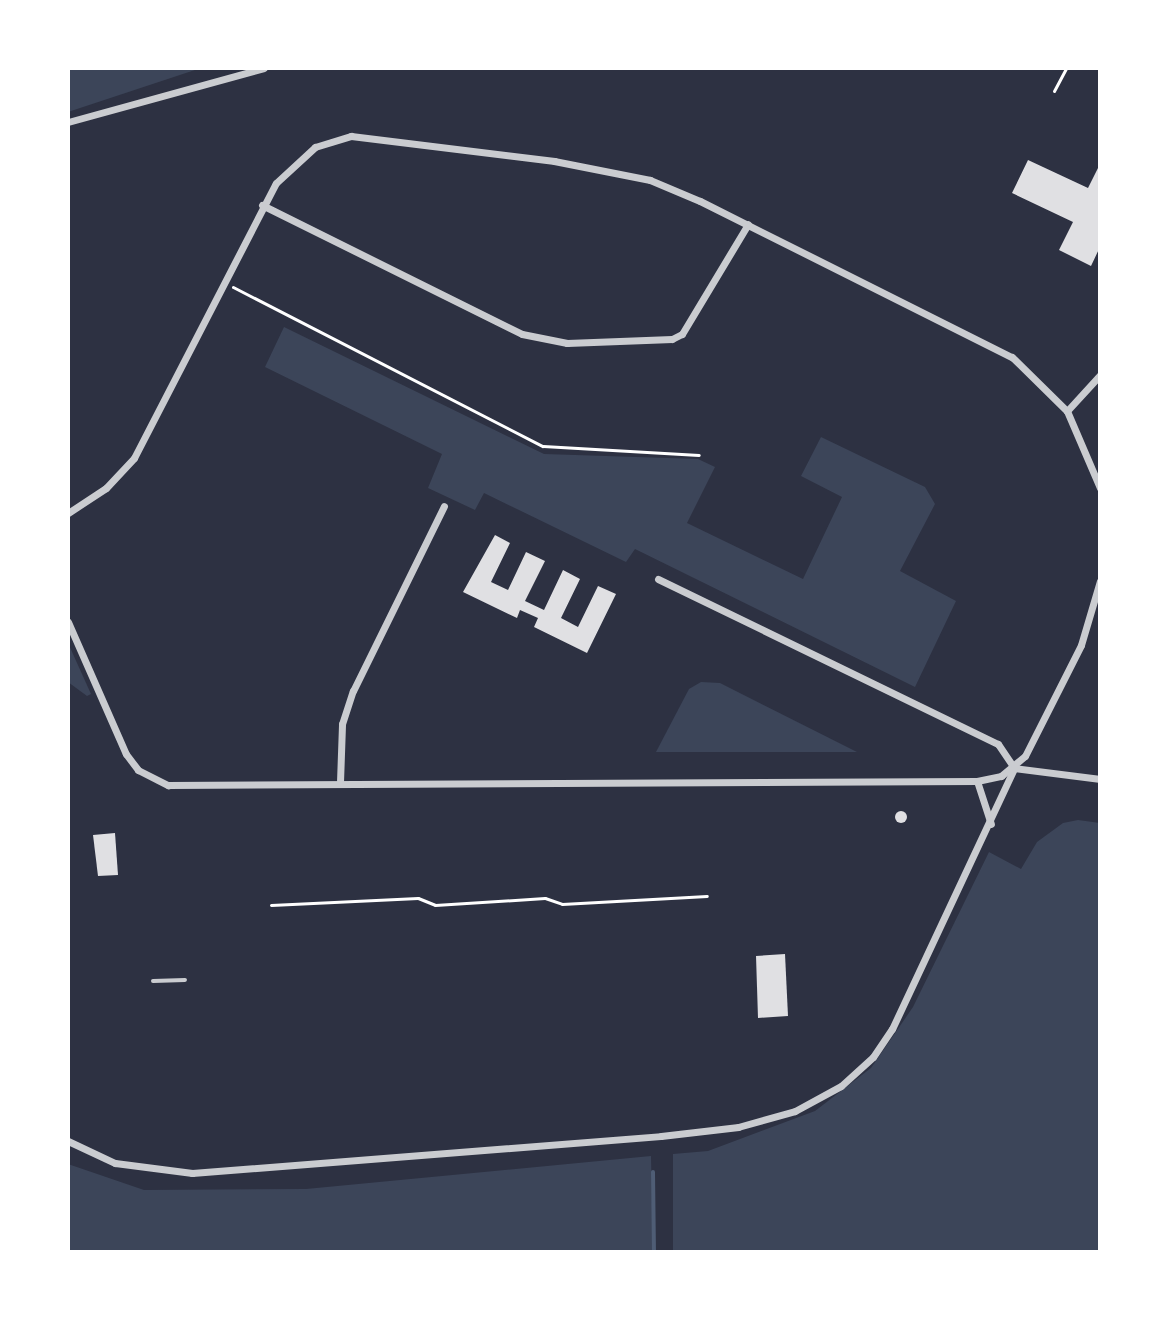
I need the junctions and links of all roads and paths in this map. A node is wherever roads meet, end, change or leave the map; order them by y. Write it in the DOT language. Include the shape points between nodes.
graph roads {
  1 [pos="264,68"];
  2 [pos="1066,68"];
  3 [pos="1054,91"];
  4 [pos="68,122"];
  5 [pos="262,205"];
  6 [pos="748,224"];
  7 [pos="223,281"];
  8 [pos="1100,375"];
  9 [pos="1067,411"];
  10 [pos="699,455"];
  11 [pos="1100,488"];
  12 [pos="444,506"];
  13 [pos="68,513"];
  14 [pos="658,579"];
  15 [pos="1100,581"];
  16 [pos="68,622"];
  17 [pos="1014,768"];
  18 [pos="1100,779"];
  19 [pos="977,781"];
  20 [pos="340,782"];
  21 [pos="991,824"];
  22 [pos="707,896"];
  23 [pos="271,905"];
  24 [pos="185,980"];
  25 [pos="153,981"];
  26 [pos="68,1141"];
  1 -- 4 [label="street"];
  2 -- 3 [label="path"];
  5 -- 6 [label="street" via="286,170 315,147 369,136 650,180"];
  5 -- 6 [label="street" via="522,334 567,343 672,339 682,334"];
  5 -- 7 [label="street"];
  6 -- 9 [label="street" via="991,345 1041,380"];
  7 -- 10 [label="path" via="543,446"];
  7 -- 13 [label="street" via="134,458 106,488"];
  8 -- 9 [label="street"];
  9 -- 11 [label="street"];
  12 -- 20 [label="street" via="353,691 342,724"];
  14 -- 17 [label="street" via="998,744"];
  15 -- 17 [label="street" via="1081,645"];
  16 -- 20 [label="street" via="126,754 151,778 190,786"];
  17 -- 18 [label="street"];
  17 -- 19 [label="street"];
  17 -- 21 [label="street"];
  19 -- 20 [label="street"];
  19 -- 21 [label="street"];
  21 -- 26 [label="street" via="931,953 873,1057 820,1099 771,1119 661,1136 192,1173 115,1163"];
  22 -- 23 [label="path" via="562,904 545,898 435,905 418,898"];
  24 -- 25 [label="lane"];
}
